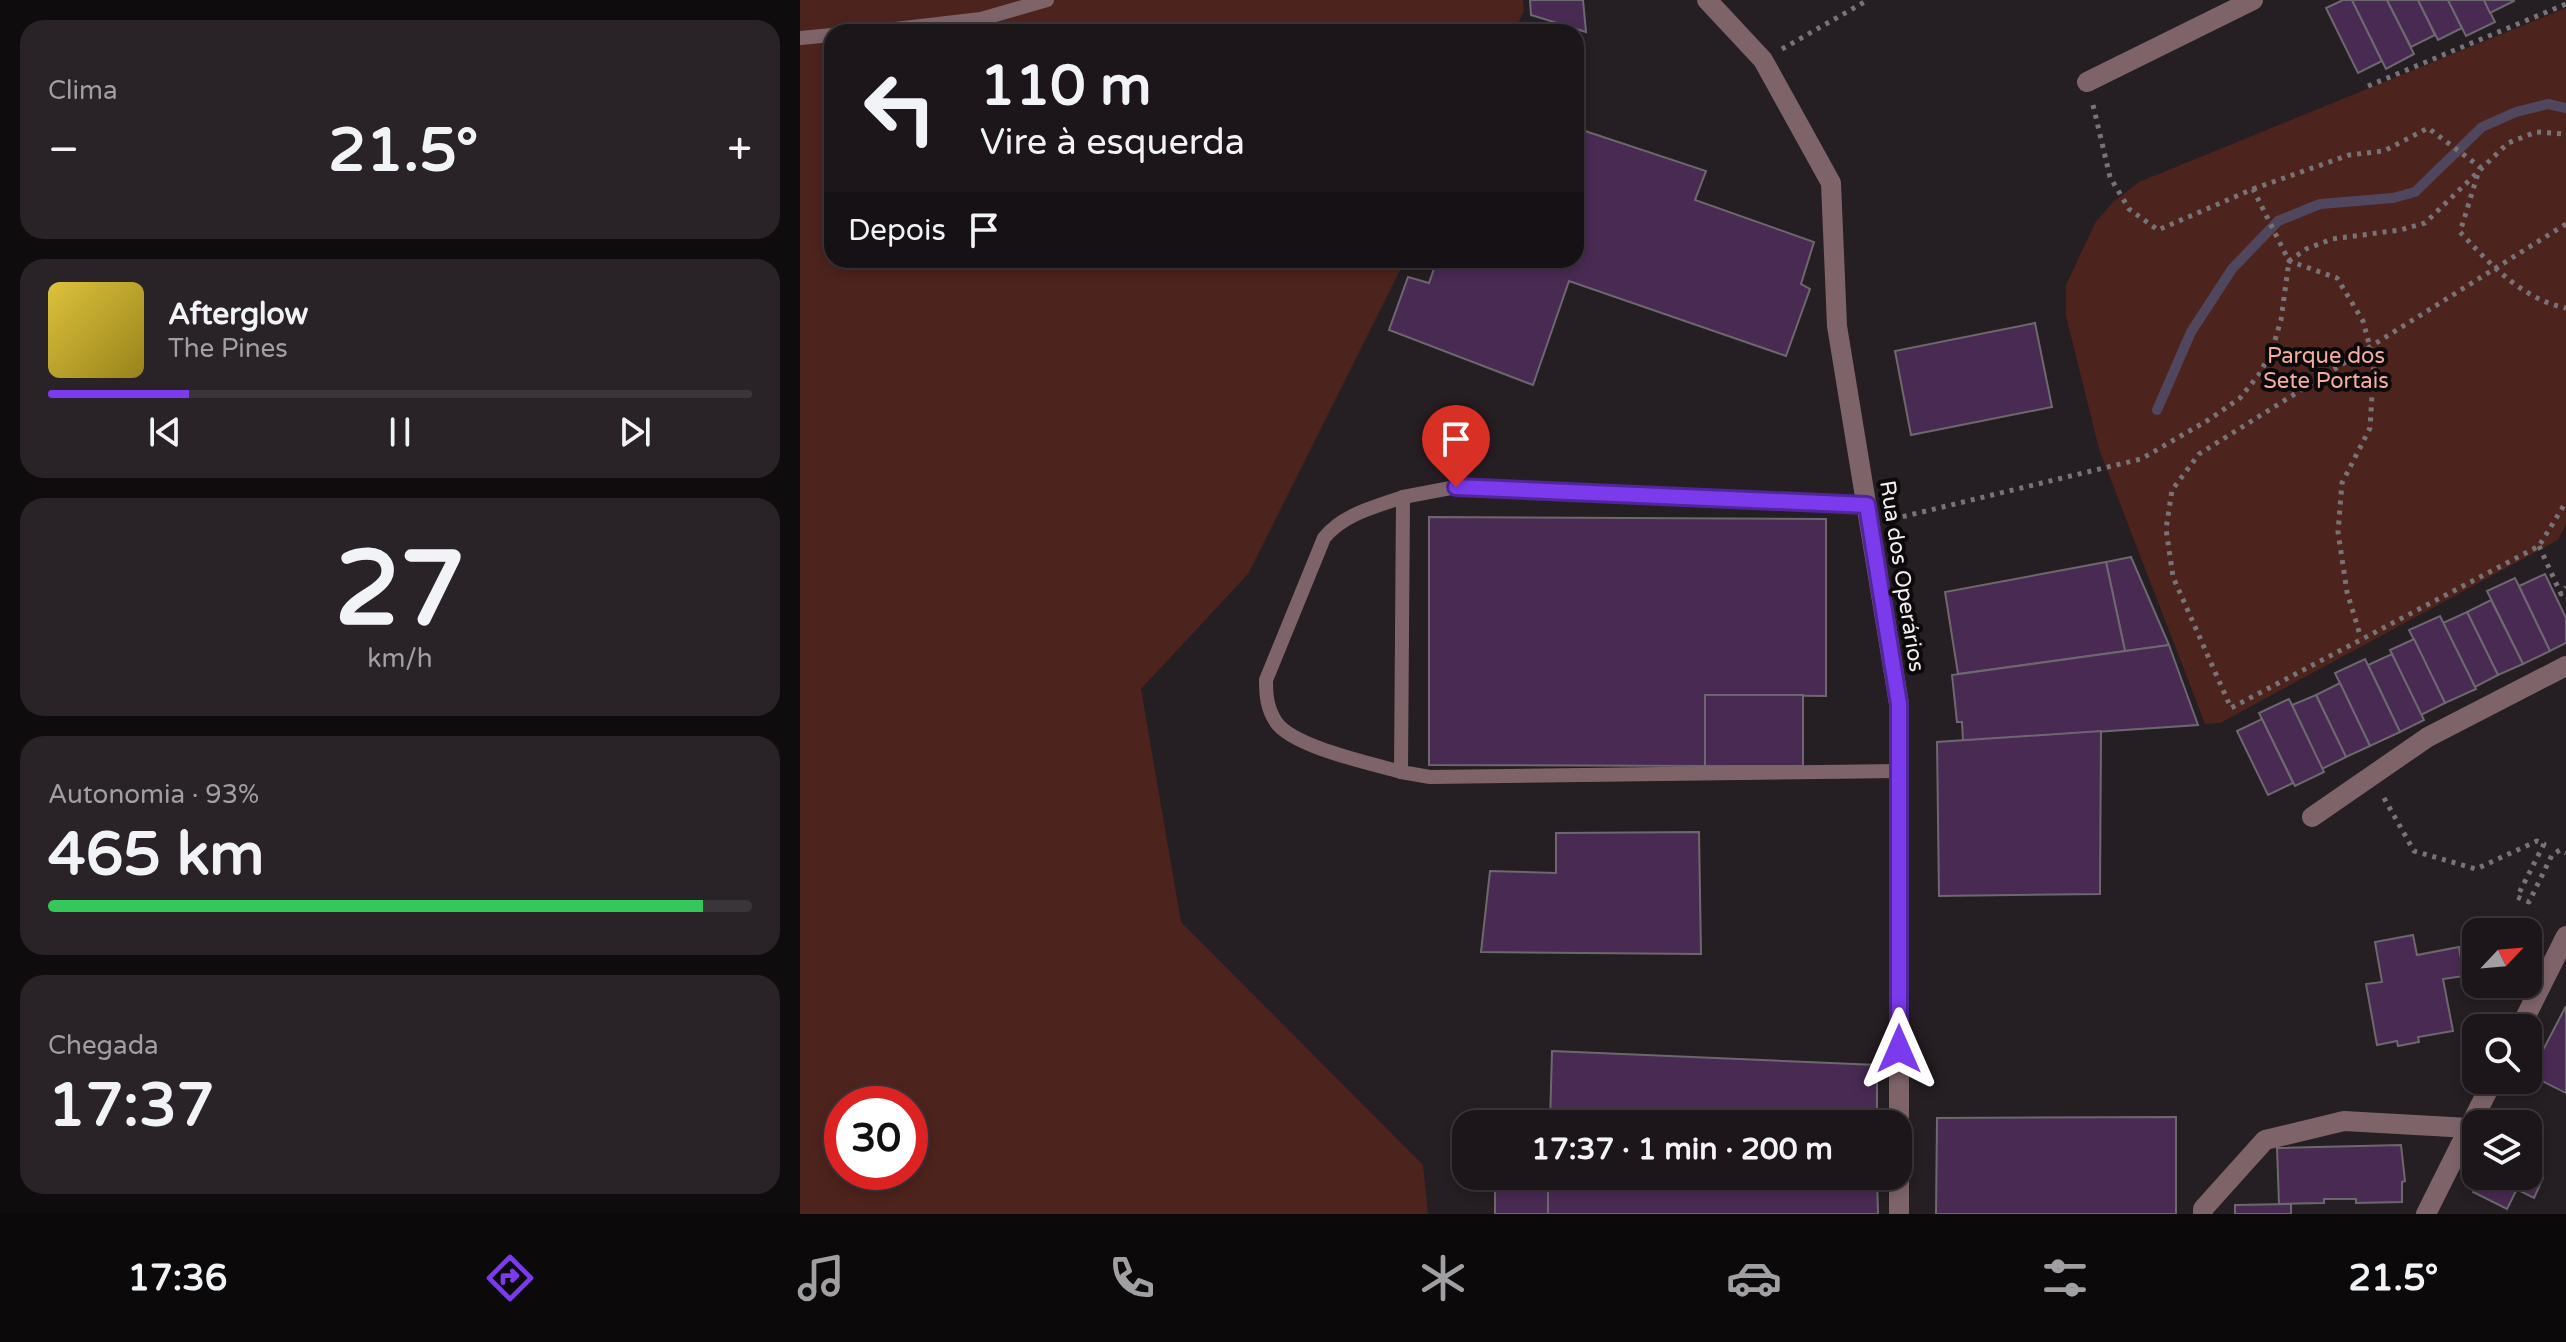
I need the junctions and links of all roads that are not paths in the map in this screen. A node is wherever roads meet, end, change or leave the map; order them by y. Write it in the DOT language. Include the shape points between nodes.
graph roads {
  1 [pos="1047,0"];
  2 [pos="1707,0"];
  3 [pos="2253,0"];
  4 [pos="938,24"];
  5 [pos="824,36"];
  6 [pos="800,38"];
  7 [pos="2087,82"];
  8 [pos="1403,497"];
  9 [pos="1868,515"];
  10 [pos="2566,666"];
  11 [pos="1899,771"];
  12 [pos="1401,772"];
  13 [pos="2312,817"];
  14 [pos="2566,936"];
  15 [pos="2527,1014"];
  16 [pos="2462,1128"];
  17 [pos="2462,1142"];
  18 [pos="1899,1214"];
  19 [pos="2203,1214"];
  20 [pos="2426,1214"];
  1 -- 4 [label="lane" via="981,19"];
  2 -- 9 [label="street, Rua dos Operários" via="1763,60 1831,183 1837,326"];
  3 -- 7 [label="street"];
  5 -- 6 [label="lane"];
  8 -- 9 [label="lane" via="1456,487"];
  8 -- 12 [label="lane"];
  8 -- 12 [label="lane" via="1349,517 1324,538 1266,680 1267,704 1277,724 1297,740"];
  9 -- 11 [label="street, Rua dos Operários" via="1899,704"];
  10 -- 13 [label="street" via="2428,737"];
  11 -- 12 [label="lane" via="1430,777"];
  11 -- 18 [label="street, Rua dos Operários"];
  14 -- 15 [label="street"];
  16 -- 19 [label="street" via="2344,1121 2265,1140"];
  17 -- 20 [label="street"];
}
